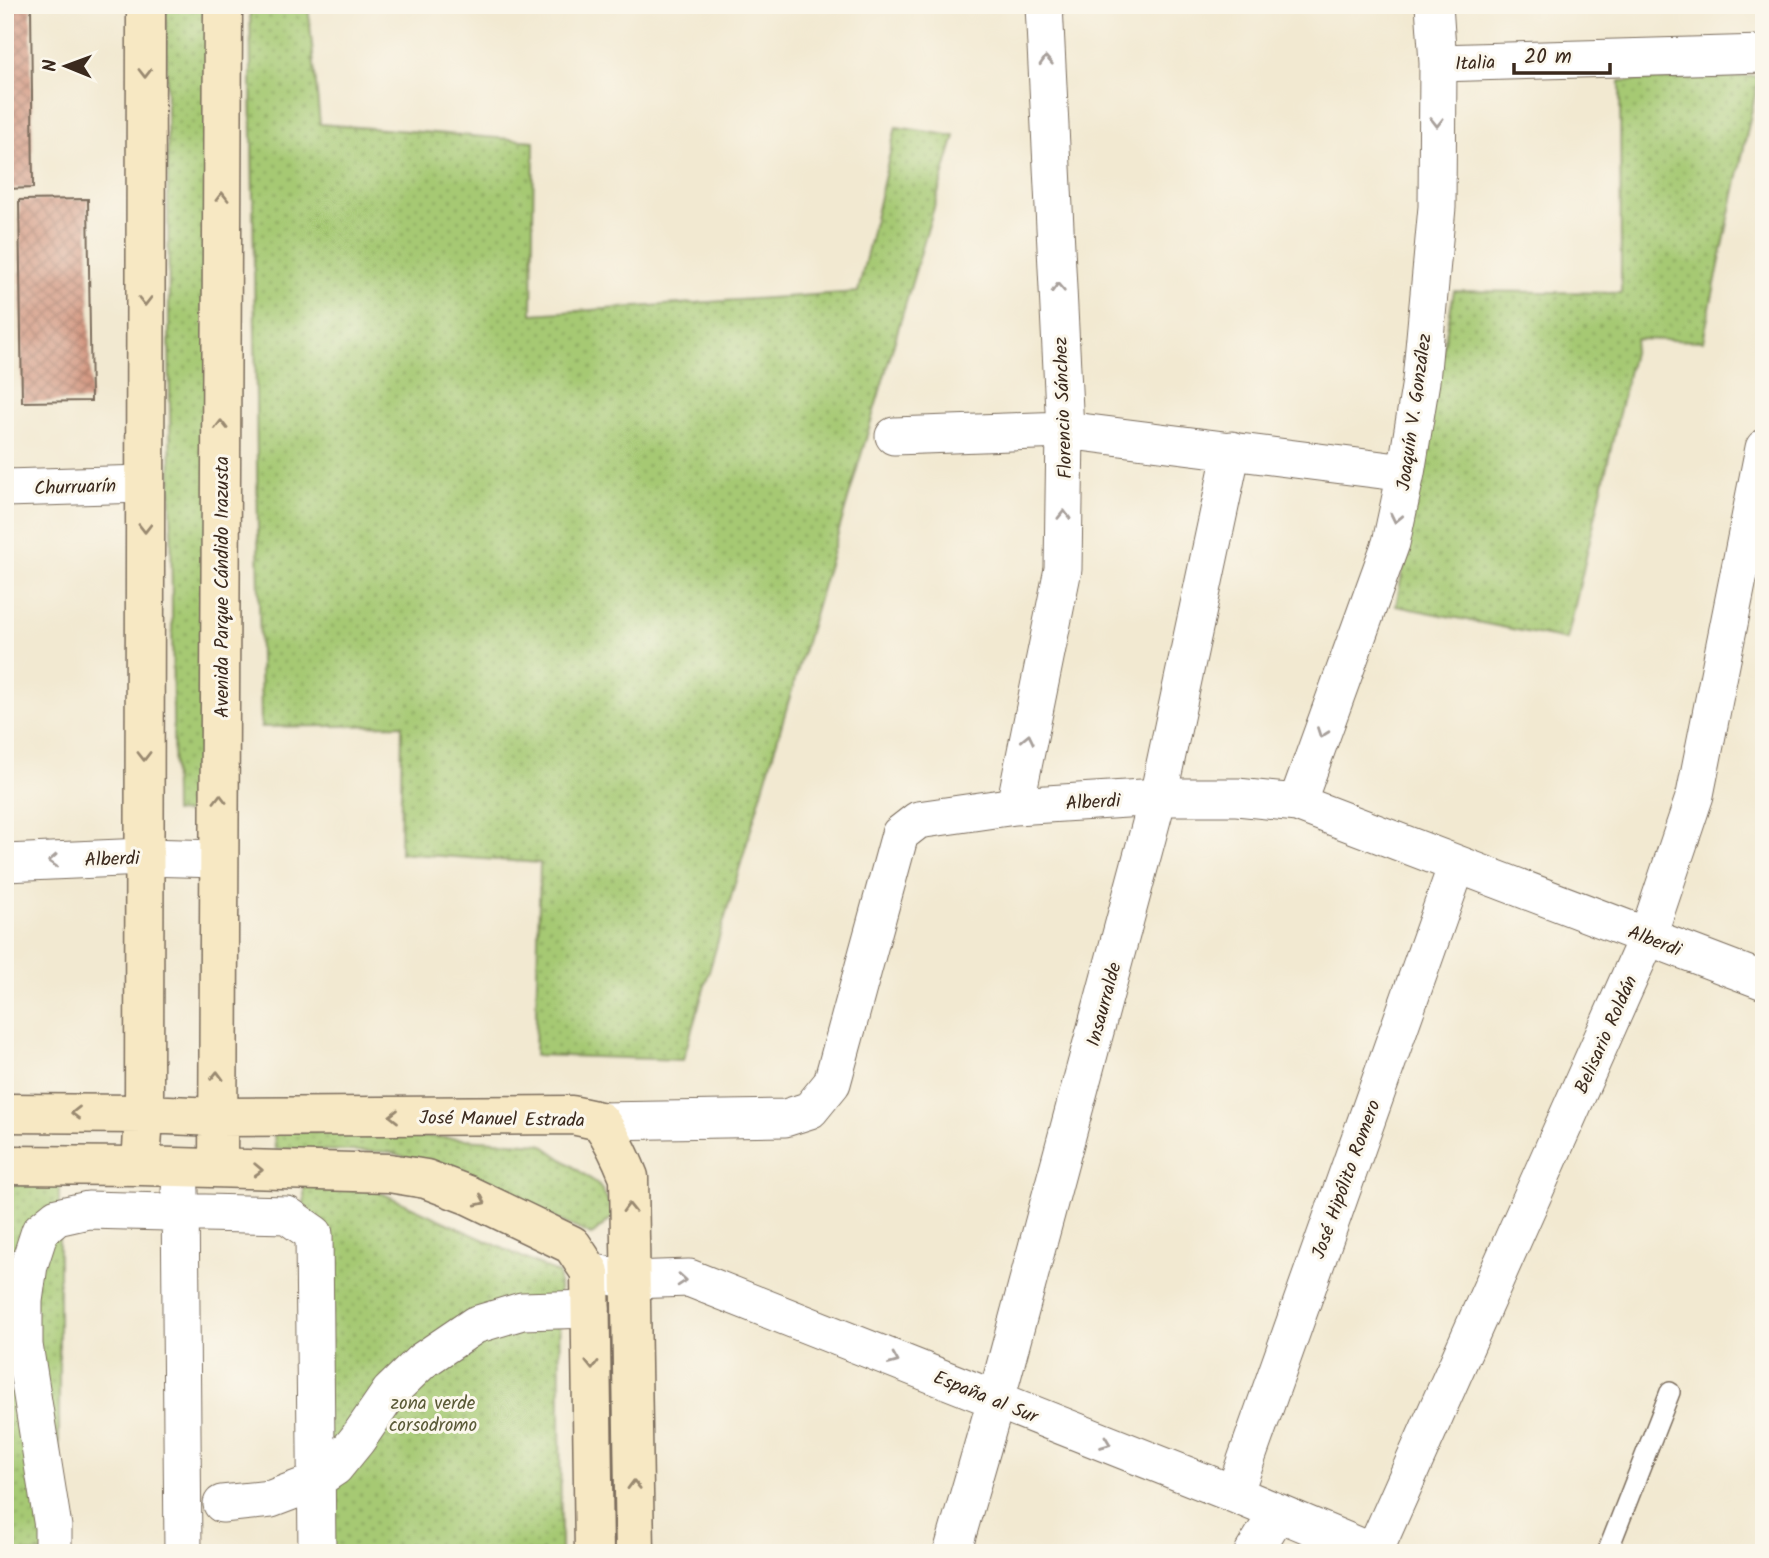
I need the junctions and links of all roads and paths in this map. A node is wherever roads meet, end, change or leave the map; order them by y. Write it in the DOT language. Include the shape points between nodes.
graph roads {
  1 [pos="146,5"];
  2 [pos="223,5"];
  3 [pos="1044,5"];
  4 [pos="1434,5"];
  5 [pos="1764,54"];
  6 [pos="1438,63"];
  7 [pos="1065,430"];
  8 [pos="894,436"];
  9 [pos="1764,447"];
  10 [pos="1232,450"];
  11 [pos="1406,473"];
  12 [pos="145,484"];
  13 [pos="5,488"];
  14 [pos="1753,556"];
  15 [pos="1158,797"];
  16 [pos="1297,803"];
  17 [pos="1015,806"];
  18 [pos="144,857"];
  19 [pos="219,859"];
  20 [pos="5,863"];
  21 [pos="1457,865"];
  22 [pos="1647,938"];
  23 [pos="1764,981"];
  24 [pos="5,1113"];
  25 [pos="144,1114"];
  26 [pos="217,1117"];
  27 [pos="600,1121"];
  28 [pos="5,1165"];
  29 [pos="141,1166"];
  30 [pos="180,1168"];
  31 [pos="218,1168"];
  32 [pos="180,1212"];
  33 [pos="590,1272"];
  34 [pos="630,1280"];
  35 [pos="591,1309"];
  36 [pos="1671,1392"];
  37 [pos="996,1400"];
  38 [pos="317,1479"];
  39 [pos="1234,1494"];
  40 [pos="222,1504"];
  41 [pos="1278,1512"];
  42 [pos="53,1553"];
  43 [pos="183,1553"];
  44 [pos="317,1553"];
  45 [pos="594,1553"];
  46 [pos="635,1553"];
  47 [pos="952,1553"];
  48 [pos="1253,1553"];
  49 [pos="1374,1553"];
  50 [pos="1607,1553"];
  1 -- 12 [label="main road, one-way"];
  19 -- 2 [label="main road, Avenida Parque Cándido Irazusta, one-way"];
  7 -- 3 [label="street, Florencio Sánchez, one-way"];
  4 -- 6 [label="street, Joaquín V. González"];
  5 -- 6 [label="street, Italia"];
  6 -- 11 [label="street, Joaquín V. González, one-way" via="1437,207 1421,381"];
  7 -- 8 [label="street"];
  7 -- 10 [label="street"];
  17 -- 7 [label="street, Florencio Sánchez, one-way" via="1063,569"];
  9 -- 14 [label="street, Belisario Roldán"];
  10 -- 11 [label="street"];
  10 -- 15 [label="street, Insaurralde"];
  11 -- 16 [label="street, Joaquín V. González, one-way" via="1391,543"];
  12 -- 13 [label="street, Churruarín"];
  12 -- 18 [label="main road, one-way"];
  14 -- 22 [label="street, Belisario Roldán" via="1695,795"];
  15 -- 16 [label="street, Alberdi"];
  15 -- 17 [label="street, Alberdi"];
  15 -- 37 [label="street, Insaurralde"];
  16 -- 21 [label="street, Alberdi"];
  17 -- 27 [label="street, Alberdi" via="918,820 900,834 832,1083 810,1111 785,1118"];
  18 -- 19 [label="street, Alberdi"];
  18 -- 20 [label="street, Alberdi, one-way"];
  18 -- 25 [label="main road"];
  26 -- 19 [label="main road, Avenida Parque Cándido Irazusta, one-way"];
  21 -- 22 [label="street, Alberdi"];
  21 -- 39 [label="street, José Hipólito Romero"];
  22 -- 23 [label="street, Alberdi"];
  22 -- 49 [label="street, Belisario Roldán"];
  25 -- 24 [label="main road, José Manuel Estrada, one-way"];
  25 -- 26 [label="main road, José Manuel Estrada"];
  25 -- 29 [label="main road"];
  27 -- 26 [label="main road, José Manuel Estrada, one-way" via="572,1115"];
  26 -- 31 [label="main road, Avenida Parque Cándido Irazusta"];
  34 -- 27 [label="main road, José Manuel Estrada, one-way" via="629,1177"];
  28 -- 29 [label="main road"];
  29 -- 30 [label="main road"];
  30 -- 31 [label="main road"];
  30 -- 32 [label="street"];
  31 -- 33 [label="main road, one-way" via="389,1173 426,1179 572,1245"];
  32 -- 38 [label="street" via="287,1215 314,1234"];
  32 -- 42 [label="street" via="88,1210 57,1217 40,1231 29,1265 24,1345 53,1527"];
  32 -- 43 [label="street"];
  33 -- 34 [label="street, España al Sur"];
  33 -- 35 [label="main road"];
  34 -- 37 [label="street, España al Sur, one-way" via="689,1278"];
  46 -- 34 [label="main road, José Manuel Estrada, one-way"];
  35 -- 38 [label="street" via="522,1311 475,1325 422,1361 390,1392 335,1467"];
  35 -- 45 [label="main road, one-way"];
  36 -- 50 [label="lane"];
  37 -- 39 [label="street, España al Sur, one-way"];
  37 -- 47 [label="street, Insaurralde"];
  38 -- 40 [label="street" via="271,1499"];
  38 -- 44 [label="street"];
  39 -- 41 [label="street, España al Sur"];
  41 -- 48 [label="street"];
  41 -- 49 [label="street, España al Sur"];
}
